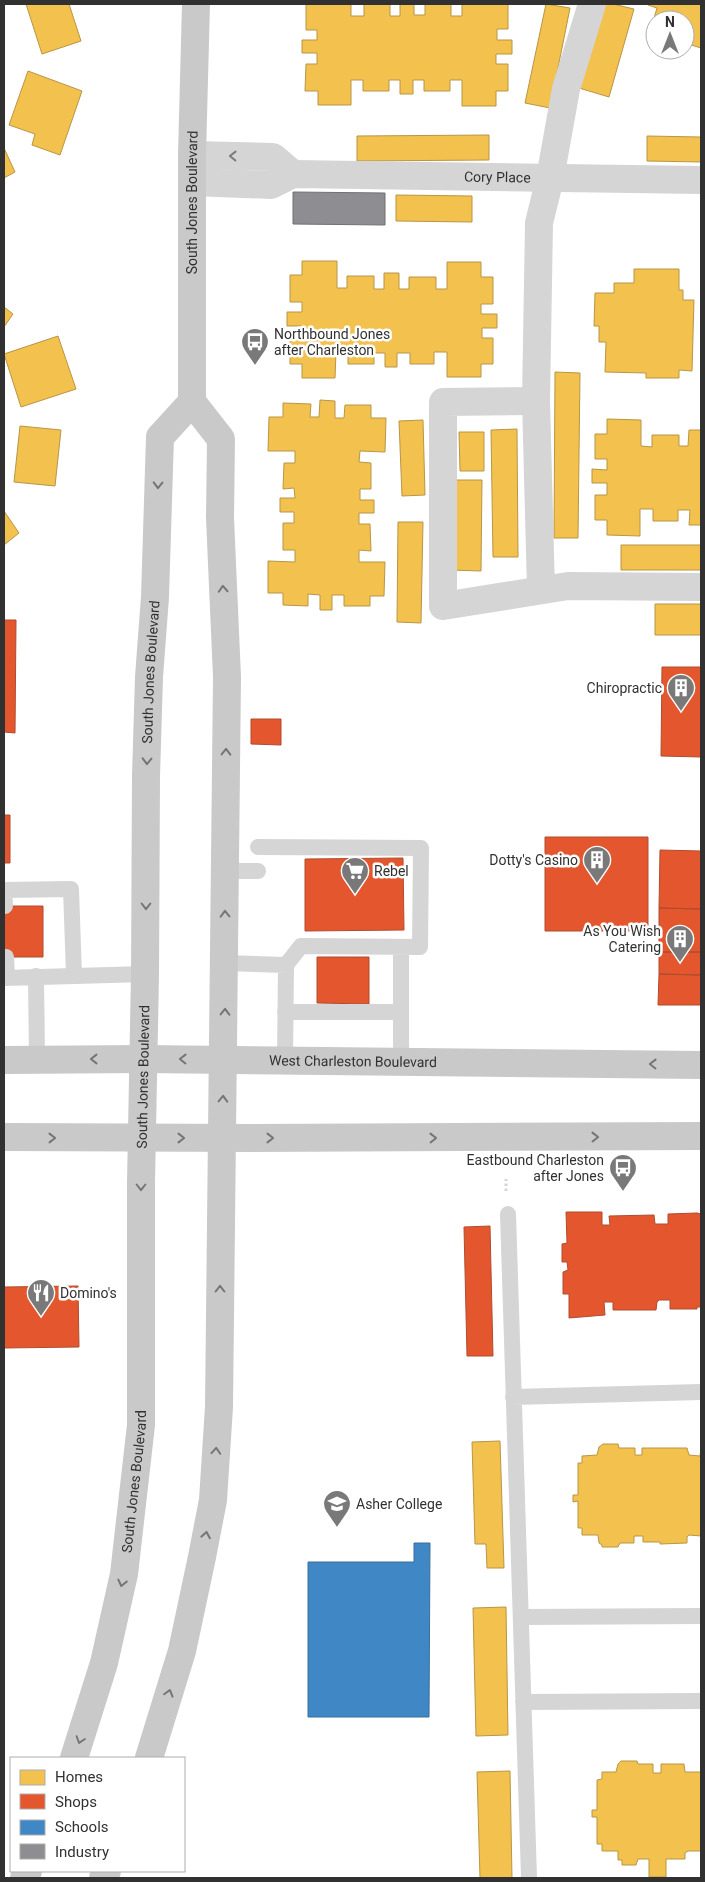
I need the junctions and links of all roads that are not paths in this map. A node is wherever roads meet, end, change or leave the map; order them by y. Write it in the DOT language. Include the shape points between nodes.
graph roads {
  1 [pos="196,4"];
  2 [pos="592,4"];
  3 [pos="192,155"];
  4 [pos="292,174"];
  5 [pos="550,178"];
  6 [pos="701,180"];
  7 [pos="192,182"];
  8 [pos="536,401"];
  9 [pos="192,402"];
  10 [pos="701,587"];
  11 [pos="541,590"];
  12 [pos="258,847"];
  13 [pos="224,871"];
  14 [pos="258,871"];
  15 [pos="4,895"];
  16 [pos="400,947"];
  17 [pos="6,958"];
  18 [pos="225,963"];
  19 [pos="286,965"];
  20 [pos="145,974"];
  21 [pos="74,975"];
  22 [pos="36,976"];
  23 [pos="5,978"];
  24 [pos="286,1012"];
  25 [pos="401,1012"];
  26 [pos="37,1059"];
  27 [pos="143,1059"];
  28 [pos="4,1060"];
  29 [pos="224,1060"];
  30 [pos="286,1060"];
  31 [pos="401,1062"];
  32 [pos="701,1065"];
  33 [pos="701,1136"];
  34 [pos="4,1137"];
  35 [pos="141,1138"];
  36 [pos="222,1138"];
  37 [pos="508,1214"];
  38 [pos="701,1392"];
  39 [pos="514,1397"];
  40 [pos="701,1616"];
  41 [pos="520,1617"];
  42 [pos="701,1701"];
  43 [pos="524,1702"];
  44 [pos="74,1757"];
  45 [pos="149,1757"];
  46 [pos="529,1878"];
  1 -- 3 [label="main road, South Jones Boulevard"];
  2 -- 5 [label="street" via="566,89"];
  4 -- 3 [label="street, one-way" via="273,157"];
  3 -- 7 [label="main road, South Jones Boulevard"];
  4 -- 5 [label="street, Cory Place"];
  4 -- 7 [label="street, Cory Place" via="271,185"];
  5 -- 6 [label="street, Cory Place"];
  5 -- 8 [label="street" via="539,223"];
  7 -- 9 [label="main road, South Jones Boulevard"];
  8 -- 11 [label="street"];
  8 -- 11 [label="street" via="443,402 443,606"];
  13 -- 9 [label="main road, one-way" via="227,677 220,518 221,439"];
  9 -- 20 [label="main road, South Jones Boulevard, one-way" via="160,437 156,597 149,677"];
  10 -- 11 [label="street" via="568,586"];
  12 -- 16 [label="lane" via="421,848 420,947"];
  13 -- 14 [label="lane"];
  18 -- 13 [label="main road, one-way"];
  15 -- 21 [label="lane" via="71,889"];
  16 -- 19 [label="lane" via="301,946"];
  16 -- 25 [label="lane"];
  17 -- 23 [label="lane"];
  18 -- 19 [label="lane"];
  29 -- 18 [label="main road, one-way"];
  19 -- 24 [label="lane"];
  20 -- 21 [label="lane"];
  20 -- 27 [label="main road, South Jones Boulevard"];
  21 -- 22 [label="lane"];
  22 -- 23 [label="lane"];
  22 -- 26 [label="lane"];
  24 -- 25 [label="lane"];
  24 -- 30 [label="lane"];
  25 -- 31 [label="lane"];
  27 -- 26 [label="main road, West Charleston Boulevard, one-way"];
  26 -- 28 [label="main road, West Charleston Boulevard"];
  29 -- 27 [label="main road, West Charleston Boulevard, one-way"];
  27 -- 35 [label="main road, South Jones Boulevard"];
  29 -- 30 [label="main road, West Charleston Boulevard"];
  36 -- 29 [label="main road, one-way"];
  30 -- 31 [label="main road, West Charleston Boulevard"];
  32 -- 31 [label="main road, West Charleston Boulevard, one-way"];
  36 -- 33 [label="main road, one-way"];
  34 -- 35 [label="main road, one-way"];
  35 -- 36 [label="main road, one-way"];
  35 -- 44 [label="main road, South Jones Boulevard, one-way" via="141,1425 132,1518 124,1574 104,1663"];
  45 -- 36 [label="main road, one-way" via="182,1652 213,1500 219,1407"];
  37 -- 39 [label="lane"];
  38 -- 39 [label="lane"];
  39 -- 41 [label="lane"];
  40 -- 41 [label="lane"];
  41 -- 43 [label="lane"];
  42 -- 43 [label="lane"];
  43 -- 46 [label="lane"];
}
